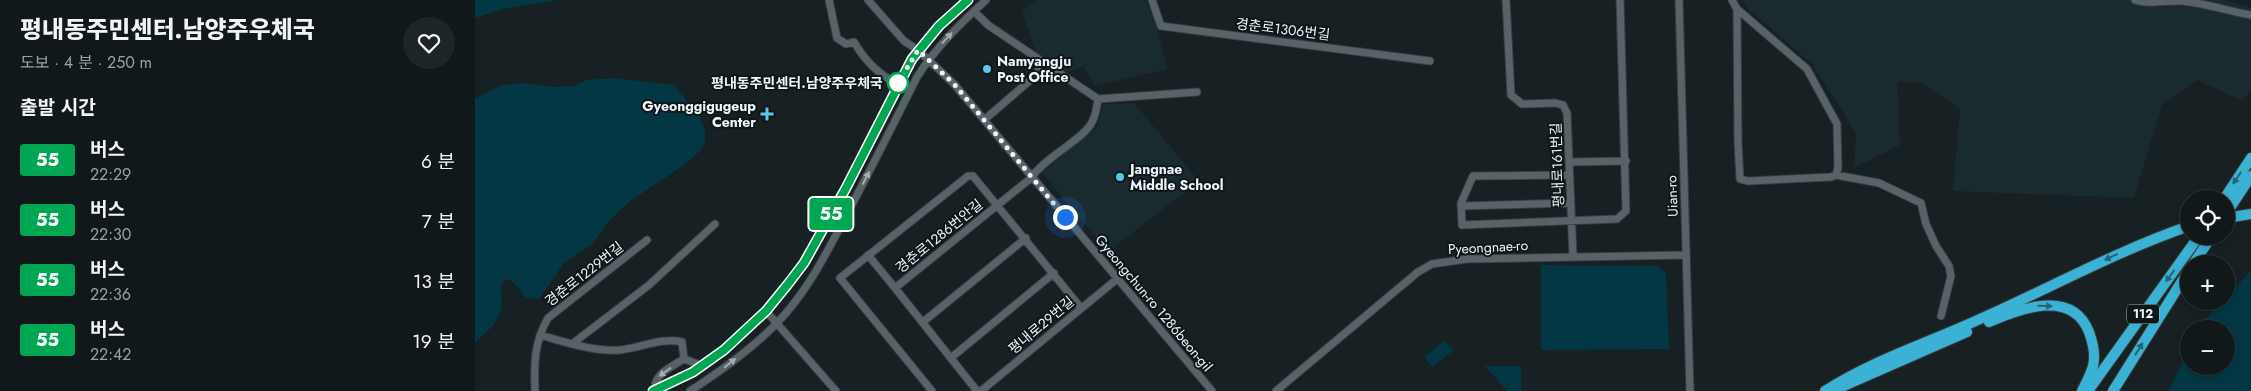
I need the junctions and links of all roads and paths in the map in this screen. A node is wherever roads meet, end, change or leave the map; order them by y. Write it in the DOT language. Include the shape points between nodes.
graph roads {
  1 [pos="829,0"];
  2 [pos="868,0"];
  3 [pos="967,0"];
  4 [pos="986,0"];
  5 [pos="1152,0"];
  6 [pos="1506,0"];
  7 [pos="1620,0"];
  8 [pos="1679,0"];
  9 [pos="1732,0"];
  10 [pos="2135,0"];
  11 [pos="1737,9"];
  12 [pos="974,11"];
  13 [pos="2251,15"];
  14 [pos="918,50"];
  15 [pos="928,59"];
  16 [pos="1430,61"];
  17 [pos="1044,62"];
  18 [pos="897,84"];
  19 [pos="1197,92"];
  20 [pos="1098,99"];
  21 [pos="984,120"];
  22 [pos="2251,158"];
  23 [pos="1626,161"];
  24 [pos="1569,162"];
  25 [pos="1836,174"];
  26 [pos="1569,175"];
  27 [pos="2251,176"];
  28 [pos="1031,178"];
  29 [pos="2230,190"];
  30 [pos="1570,202"];
  31 [pos="2235,202"];
  32 [pos="998,205"];
  33 [pos="1461,206"];
  34 [pos="1571,221"];
  35 [pos="715,224"];
  36 [pos="2180,229"];
  37 [pos="1026,238"];
  38 [pos="647,240"];
  39 [pos="2193,245"];
  40 [pos="868,255"];
  41 [pos="1686,255"];
  42 [pos="1573,256"];
  43 [pos="1054,273"];
  44 [pos="1117,279"];
  45 [pos="2180,284"];
  46 [pos="895,288"];
  47 [pos="1081,308"];
  48 [pos="766,311"];
  49 [pos="1941,316"];
  50 [pos="923,322"];
  51 [pos="777,323"];
  52 [pos="539,335"];
  53 [pos="572,344"];
  54 [pos="952,357"];
  55 [pos="684,359"];
  56 [pos="703,366"];
  57 [pos="535,391"];
  58 [pos="654,391"];
  59 [pos="690,391"];
  60 [pos="835,391"];
  61 [pos="932,391"];
  62 [pos="977,391"];
  63 [pos="981,391"];
  64 [pos="1212,391"];
  65 [pos="1276,391"];
  66 [pos="1690,391"];
  67 [pos="1825,391"];
  68 [pos="1832,391"];
  69 [pos="2083,391"];
  70 [pos="2088,391"];
  71 [pos="2113,391"];
  1 -- 18 [label="street" via="837,38 846,44 854,42 867,62"];
  2 -- 14 [label="street, Gyeongchun-ro 1286beon-gil" via="904,41"];
  3 -- 14 [label="street"];
  4 -- 12 [label="street"];
  5 -- 16 [label="street, 경춘로1306번길" via="1161,26"];
  6 -- 24 [label="street, 평내로161번길" via="1511,95 1522,104 1563,105 1567,113"];
  7 -- 23 [label="street"];
  8 -- 41 [label="street, Uian-ro"];
  9 -- 11 [label="street"];
  10 -- 13 [label="street" via="2143,3 2179,0"];
  11 -- 25 [label="street" via="1807,69 1837,124"];
  11 -- 25 [label="street" via="1740,179 1831,177"];
  15 -- 12 [label="street, one-way"];
  12 -- 17 [label="street" via="988,25"];
  14 -- 15 [label="street, Gyeongchun-ro 1286beon-gil"];
  14 -- 18 [label="street"];
  15 -- 21 [label="street, Gyeongchun-ro 1286beon-gil"];
  51 -- 15 [label="street, one-way" via="819,267"];
  17 -- 20 [label="street"];
  17 -- 21 [label="street" via="1034,77"];
  18 -- 48 [label="street" via="846,188 804,263"];
  19 -- 20 [label="street"];
  20 -- 28 [label="street, 경춘로1286번안길" via="1092,123 1037,169"];
  21 -- 28 [label="street, Gyeongchun-ro 1286beon-gil"];
  22 -- 29 [label="highway, one-way"];
  23 -- 24 [label="street"];
  23 -- 34 [label="street" via="1626,211 1617,219"];
  24 -- 26 [label="street, 평내로161번길"];
  25 -- 49 [label="street" via="1879,183 1921,203 1925,224 1949,266 1951,276"];
  26 -- 30 [label="street, 평내로161번길"];
  26 -- 33 [label="street" via="1473,176"];
  27 -- 31 [label="highway"];
  28 -- 32 [label="street, 경춘로1286번안길"];
  28 -- 44 [label="street, Gyeongchun-ro 1286beon-gil"];
  30 -- 33 [label="street"];
  30 -- 34 [label="street, 평내로161번길"];
  32 -- 37 [label="street"];
  32 -- 40 [label="street" via="973,176 968,176"];
  32 -- 46 [label="street, 경춘로1286번안길"];
  33 -- 34 [label="street" via="1462,225"];
  34 -- 42 [label="street, 평내로161번길"];
  35 -- 53 [label="street" via="649,285"];
  36 -- 67 [label="highway, one-way" via="2151,239 1980,319 1850,374"];
  37 -- 43 [label="street"];
  37 -- 50 [label="street"];
  38 -- 52 [label="street, 경춘로1229번길" via="548,318"];
  39 -- 70 [label="highway, 112, one-way"];
  40 -- 46 [label="street"];
  40 -- 61 [label="street" via="840,278"];
  41 -- 42 [label="street, Pyeongnae-ro"];
  41 -- 66 [label="street, Uian-ro"];
  42 -- 65 [label="street, Pyeongnae-ro" via="1467,259 1432,264 1405,282"];
  43 -- 47 [label="street"];
  43 -- 54 [label="street"];
  44 -- 47 [label="street, 평내로29번길"];
  44 -- 64 [label="street, Gyeongchun-ro 1286beon-gil"];
  71 -- 45 [label="highway, 112, one-way"];
  46 -- 50 [label="street, 경춘로1286번안길"];
  47 -- 63 [label="street, 평내로29번길"];
  48 -- 51 [label="street"];
  48 -- 56 [label="street"];
  50 -- 54 [label="street, 경춘로1286번안길"];
  59 -- 51 [label="street, one-way" via="720,372"];
  51 -- 60 [label="street"];
  52 -- 53 [label="street"];
  52 -- 57 [label="street, 경춘로1229번길" via="534,358"];
  53 -- 55 [label="street" via="619,350 672,340 682,342"];
  54 -- 62 [label="street, 경춘로1286번안길"];
  55 -- 56 [label="street"];
  55 -- 58 [label="street, one-way" via="659,375"];
  56 -- 58 [label="street"];
  68 -- 69 [label="highway, one-way" via="1999,318 2025,308 2049,305 2071,312 2087,328 2095,353"];
}
